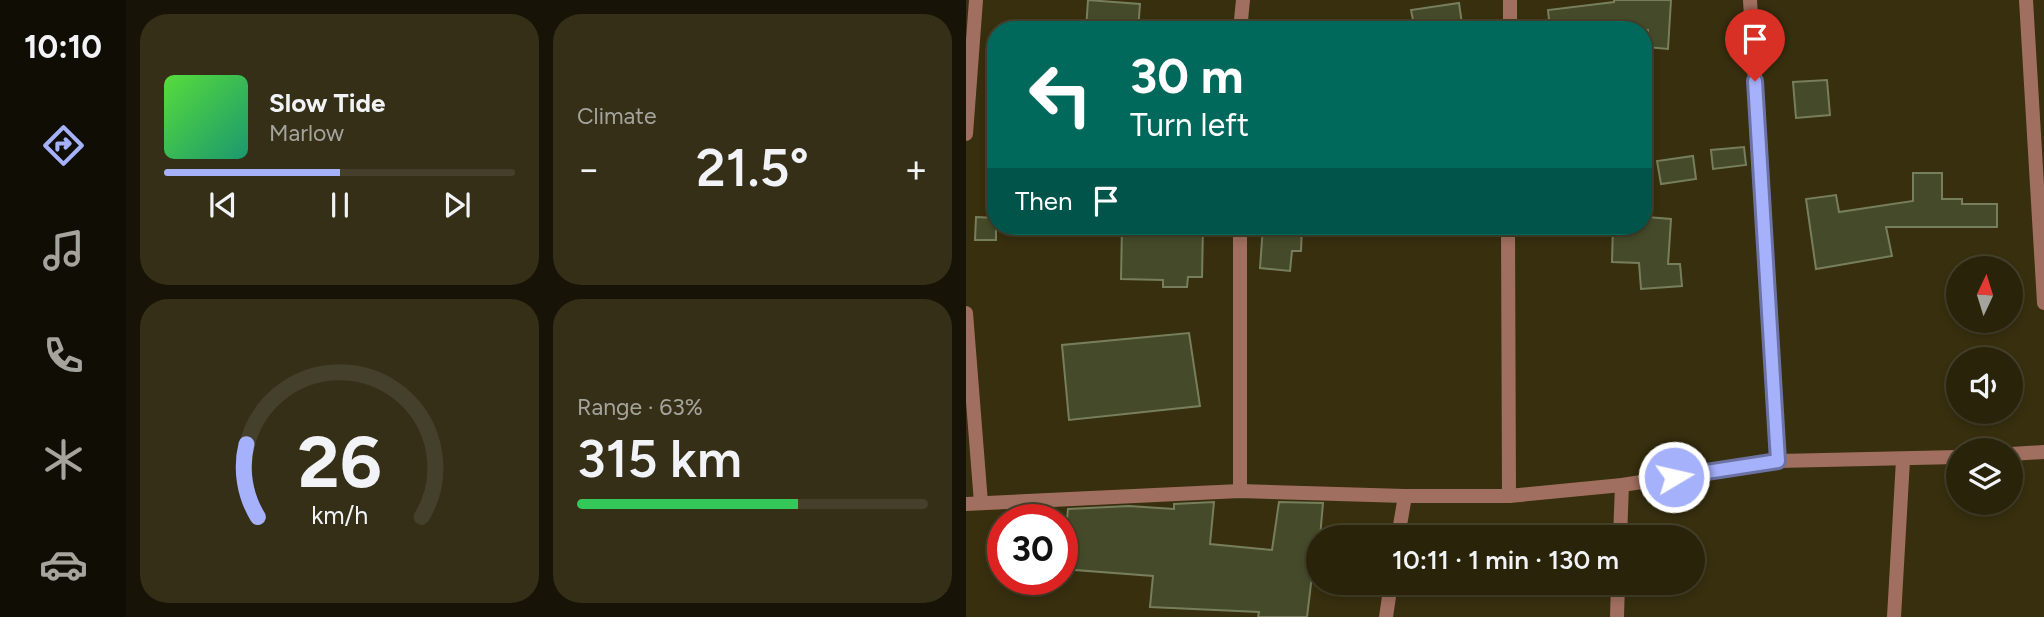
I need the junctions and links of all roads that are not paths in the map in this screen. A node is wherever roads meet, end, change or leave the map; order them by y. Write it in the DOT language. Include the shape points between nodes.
graph roads {
  1 [pos="976,0"];
  2 [pos="1243,0"];
  3 [pos="1510,0"];
  4 [pos="1750,0"];
  5 [pos="2026,0"];
  6 [pos="1241,21"];
  7 [pos="1510,21"];
  8 [pos="966,134"];
  9 [pos="1240,235"];
  10 [pos="1508,235"];
  11 [pos="2044,303"];
  12 [pos="966,313"];
  13 [pos="2044,452"];
  14 [pos="2023,453"];
  15 [pos="1946,458"];
  16 [pos="1903,460"];
  17 [pos="1778,461"];
  18 [pos="1622,485"];
  19 [pos="1240,491"];
  20 [pos="1405,496"];
  21 [pos="1509,496"];
  22 [pos="973,504"];
  23 [pos="1400,525"];
  24 [pos="1620,525"];
  25 [pos="1389,595"];
  26 [pos="1618,595"];
  27 [pos="1386,617"];
  28 [pos="1617,617"];
  29 [pos="1894,617"];
  1 -- 8 [label="street"];
  2 -- 6 [label="street"];
  3 -- 7 [label="street"];
  4 -- 17 [label="street"];
  5 -- 11 [label="street"];
  9 -- 19 [label="street"];
  10 -- 21 [label="street"];
  12 -- 22 [label="street"];
  13 -- 14 [label="street"];
  15 -- 16 [label="street"];
  16 -- 17 [label="street"];
  16 -- 29 [label="street"];
  17 -- 18 [label="street"];
  18 -- 21 [label="street"];
  18 -- 24 [label="street"];
  19 -- 20 [label="street"];
  19 -- 22 [label="street"];
  20 -- 21 [label="street"];
  20 -- 23 [label="street"];
  25 -- 27 [label="street"];
  26 -- 28 [label="street"];
}
